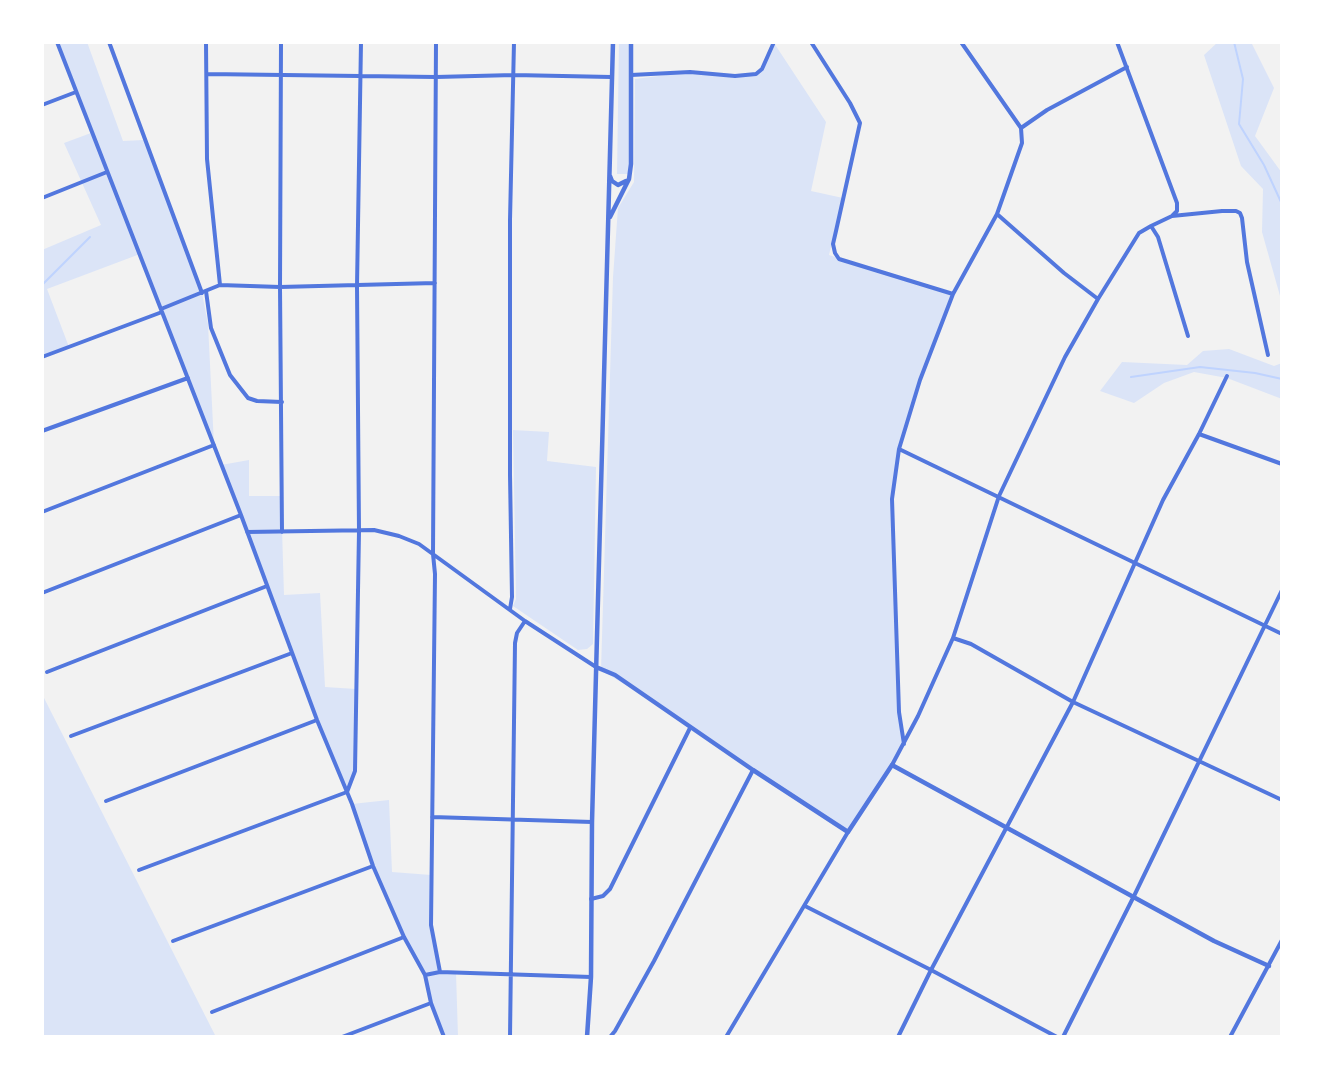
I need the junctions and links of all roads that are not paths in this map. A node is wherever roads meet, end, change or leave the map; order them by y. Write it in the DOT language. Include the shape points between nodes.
graph roads {
  1 [pos="57,42"];
  2 [pos="109,42"];
  3 [pos="206,42"];
  4 [pos="281,42"];
  5 [pos="361,42"];
  6 [pos="436,42"];
  7 [pos="514,42"];
  8 [pos="613,42"];
  9 [pos="631,42"];
  10 [pos="774,42"];
  11 [pos="811,42"];
  12 [pos="961,42"];
  13 [pos="1117,42"];
  14 [pos="1126,67"];
  15 [pos="207,74"];
  16 [pos="281,75"];
  17 [pos="361,75"];
  18 [pos="514,75"];
  19 [pos="631,75"];
  20 [pos="436,77"];
  21 [pos="611,77"];
  22 [pos="76,92"];
  23 [pos="42,105"];
  24 [pos="1021,128"];
  25 [pos="107,172"];
  26 [pos="609,173"];
  27 [pos="628,179"];
  28 [pos="42,198"];
  29 [pos="997,214"];
  30 [pos="1172,216"];
  31 [pos="609,220"];
  32 [pos="1150,225"];
  33 [pos="435,283"];
  34 [pos="220,285"];
  35 [pos="357,286"];
  36 [pos="280,287"];
  37 [pos="204,292"];
  38 [pos="953,294"];
  39 [pos="1098,299"];
  40 [pos="161,311"];
  41 [pos="1188,336"];
  42 [pos="1268,355"];
  43 [pos="42,357"];
  44 [pos="1227,376"];
  45 [pos="188,378"];
  46 [pos="282,402"];
  47 [pos="42,431"];
  48 [pos="1199,434"];
  49 [pos="214,446"];
  50 [pos="899,449"];
  51 [pos="1282,464"];
  52 [pos="999,496"];
  53 [pos="42,512"];
  54 [pos="241,515"];
  55 [pos="359,531"];
  56 [pos="247,532"];
  57 [pos="282,532"];
  58 [pos="433,554"];
  59 [pos="1136,563"];
  60 [pos="267,586"];
  61 [pos="1282,590"];
  62 [pos="42,593"];
  63 [pos="510,609"];
  64 [pos="525,621"];
  65 [pos="1266,626"];
  66 [pos="1282,634"];
  67 [pos="953,638"];
  68 [pos="292,653"];
  69 [pos="596,667"];
  70 [pos="47,672"];
  71 [pos="1073,702"];
  72 [pos="317,720"];
  73 [pos="690,728"];
  74 [pos="71,736"];
  75 [pos="904,745"];
  76 [pos="1199,761"];
  77 [pos="892,765"];
  78 [pos="753,770"];
  79 [pos="347,792"];
  80 [pos="1282,800"];
  81 [pos="106,801"];
  82 [pos="432,817"];
  83 [pos="514,819"];
  84 [pos="592,822"];
  85 [pos="1006,826"];
  86 [pos="848,832"];
  87 [pos="373,866"];
  88 [pos="139,870"];
  89 [pos="1134,896"];
  90 [pos="591,899"];
  91 [pos="805,906"];
  92 [pos="404,937"];
  93 [pos="1282,940"];
  94 [pos="173,941"];
  95 [pos="1269,966"];
  96 [pos="931,970"];
  97 [pos="440,972"];
  98 [pos="510,974"];
  99 [pos="425,975"];
  100 [pos="591,977"];
  101 [pos="431,1003"];
  102 [pos="212,1012"];
  103 [pos="342,1037"];
  104 [pos="444,1037"];
  105 [pos="510,1037"];
  106 [pos="587,1037"];
  107 [pos="610,1037"];
  108 [pos="726,1037"];
  109 [pos="898,1037"];
  110 [pos="1057,1037"];
  111 [pos="1063,1037"];
  112 [pos="1230,1037"];
  1 -- 22 [label="street"];
  2 -- 37 [label="street"];
  3 -- 15 [label="street"];
  4 -- 16 [label="street"];
  5 -- 17 [label="street"];
  6 -- 20 [label="street"];
  7 -- 18 [label="street"];
  8 -- 21 [label="street"];
  9 -- 19 [label="street"];
  10 -- 19 [label="street" via="756,74"];
  11 -- 38 [label="street" via="860,123 833,244 835,253 839,259"];
  12 -- 24 [label="street"];
  13 -- 14 [label="street"];
  14 -- 24 [label="street"];
  14 -- 30 [label="street" via="1177,203"];
  15 -- 16 [label="street"];
  15 -- 34 [label="street" via="207,159"];
  16 -- 17 [label="street"];
  16 -- 36 [label="street"];
  17 -- 20 [label="street"];
  17 -- 35 [label="street"];
  18 -- 20 [label="street"];
  18 -- 21 [label="street"];
  18 -- 63 [label="street"];
  19 -- 27 [label="street"];
  20 -- 33 [label="street"];
  21 -- 26 [label="street"];
  22 -- 23 [label="street"];
  22 -- 25 [label="street"];
  24 -- 29 [label="street" via="1022,143"];
  25 -- 28 [label="street"];
  25 -- 40 [label="street"];
  26 -- 27 [label="street" via="618,185"];
  26 -- 31 [label="street"];
  27 -- 31 [label="street"];
  29 -- 38 [label="street"];
  29 -- 39 [label="street"];
  30 -- 32 [label="street"];
  30 -- 42 [label="street" via="1240,213"];
  31 -- 69 [label="street"];
  32 -- 39 [label="street" via="1139,233"];
  32 -- 41 [label="street" via="1158,237"];
  33 -- 35 [label="street"];
  33 -- 58 [label="street"];
  34 -- 36 [label="street"];
  34 -- 37 [label="street"];
  35 -- 36 [label="street"];
  35 -- 55 [label="street"];
  36 -- 46 [label="street"];
  37 -- 40 [label="street"];
  37 -- 46 [label="street" via="212,328 230,375 248,398"];
  38 -- 50 [label="street"];
  39 -- 52 [label="street" via="1065,357"];
  40 -- 43 [label="street"];
  40 -- 45 [label="street"];
  44 -- 48 [label="street"];
  45 -- 47 [label="street"];
  45 -- 49 [label="street"];
  46 -- 57 [label="street"];
  48 -- 51 [label="street"];
  48 -- 59 [label="street" via="1163,500"];
  49 -- 53 [label="street"];
  49 -- 54 [label="street"];
  50 -- 52 [label="street"];
  50 -- 75 [label="street" via="892,499"];
  52 -- 59 [label="street"];
  52 -- 67 [label="street"];
  54 -- 56 [label="street"];
  54 -- 62 [label="street"];
  55 -- 57 [label="street"];
  55 -- 58 [label="street" via="399,536"];
  55 -- 79 [label="street" via="355,771"];
  56 -- 57 [label="street"];
  56 -- 60 [label="street"];
  58 -- 63 [label="street"];
  58 -- 82 [label="street"];
  59 -- 65 [label="street"];
  59 -- 71 [label="street"];
  60 -- 68 [label="street"];
  60 -- 70 [label="street"];
  61 -- 65 [label="street"];
  63 -- 64 [label="street"];
  64 -- 69 [label="street"];
  64 -- 83 [label="street" via="515,643"];
  65 -- 66 [label="street"];
  65 -- 76 [label="street"];
  67 -- 71 [label="street" via="971,644"];
  67 -- 75 [label="street"];
  68 -- 72 [label="street"];
  68 -- 74 [label="street"];
  69 -- 73 [label="street" via="615,675"];
  69 -- 84 [label="street"];
  71 -- 76 [label="street"];
  71 -- 85 [label="street"];
  72 -- 79 [label="street"];
  72 -- 81 [label="street"];
  73 -- 78 [label="street"];
  73 -- 90 [label="street" via="610,889"];
  75 -- 77 [label="street"];
  76 -- 80 [label="street"];
  76 -- 89 [label="street"];
  77 -- 85 [label="street"];
  77 -- 86 [label="street"];
  78 -- 86 [label="street"];
  78 -- 107 [label="street"];
  79 -- 87 [label="street"];
  79 -- 88 [label="street"];
  82 -- 83 [label="street"];
  82 -- 97 [label="street" via="431,926"];
  83 -- 84 [label="street"];
  83 -- 98 [label="street"];
  84 -- 90 [label="street"];
  85 -- 89 [label="street"];
  85 -- 96 [label="street"];
  86 -- 91 [label="street"];
  87 -- 92 [label="street"];
  87 -- 94 [label="street"];
  89 -- 95 [label="street" via="1214,941"];
  89 -- 111 [label="street"];
  90 -- 100 [label="street"];
  91 -- 96 [label="street"];
  91 -- 108 [label="street"];
  92 -- 99 [label="street"];
  92 -- 102 [label="street"];
  93 -- 95 [label="street"];
  95 -- 112 [label="street"];
  96 -- 109 [label="street"];
  96 -- 110 [label="street"];
  97 -- 98 [label="street"];
  97 -- 99 [label="street"];
  98 -- 100 [label="street"];
  98 -- 105 [label="street"];
  99 -- 101 [label="street"];
  100 -- 106 [label="street"];
  101 -- 103 [label="street"];
  101 -- 104 [label="street"];
}
